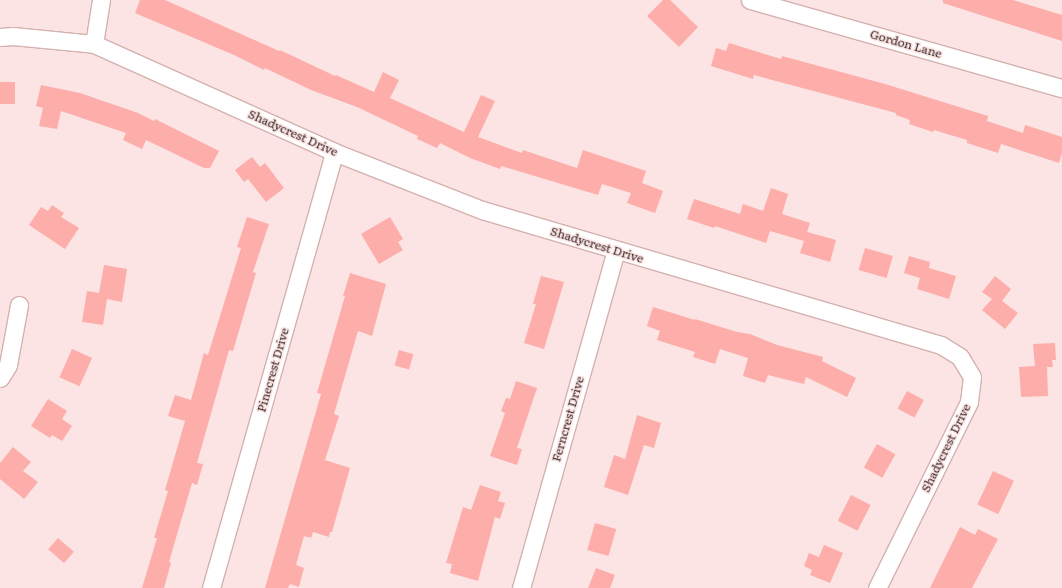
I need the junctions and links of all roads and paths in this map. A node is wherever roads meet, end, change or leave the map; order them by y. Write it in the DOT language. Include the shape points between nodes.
graph roads {
  1 [pos="101,0"];
  2 [pos="750,0"];
  3 [pos="0,37"];
  4 [pos="94,44"];
  5 [pos="1062,88"];
  6 [pos="334,152"];
  7 [pos="616,250"];
  8 [pos="19,305"];
  9 [pos="0,378"];
  10 [pos="211,588"];
  11 [pos="521,588"];
  12 [pos="876,588"];
  1 -- 4 [label="street"];
  2 -- 5 [label="street, Gordon Lane"];
  3 -- 4 [label="street, Shadycrest Drive"];
  4 -- 6 [label="street, Shadycrest Drive"];
  6 -- 7 [label="street, Shadycrest Drive" via="482,210"];
  6 -- 10 [label="street, Pinecrest Drive"];
  7 -- 11 [label="street, Ferncrest Drive"];
  7 -- 12 [label="street, Shadycrest Drive" via="941,345 960,357 972,377 969,402"];
  8 -- 9 [label="street" via="8,365"];
}
